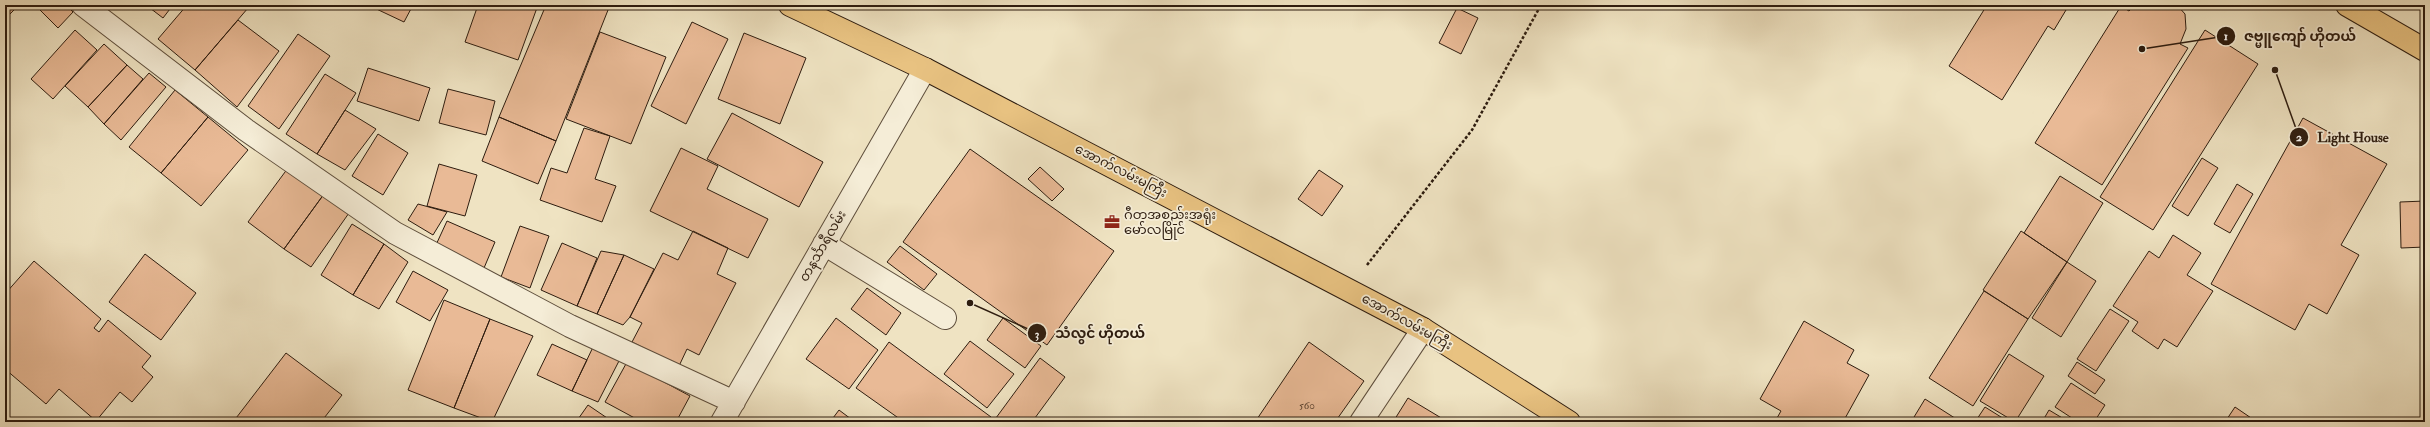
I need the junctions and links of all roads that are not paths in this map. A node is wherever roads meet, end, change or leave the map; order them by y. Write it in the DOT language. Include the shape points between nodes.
graph roads {
  1 [pos="83,5"];
  2 [pos="790,5"];
  3 [pos="2347,5"];
  4 [pos="2425,50"];
  5 [pos="925,69"];
  6 [pos="824,244"];
  7 [pos="945,318"];
  8 [pos="1423,328"];
  9 [pos="734,402"];
  10 [pos="722,422"];
  11 [pos="1361,422"];
  12 [pos="1569,422"];
  1 -- 9 [label="street" via="246,130 395,234 570,326"];
  2 -- 5 [label="main road, အောက်လမ်းမကြီး"];
  3 -- 4 [label="main road"];
  5 -- 6 [label="street, တနင်္သာရီလမ်း"];
  5 -- 8 [label="main road, အောက်လမ်းမကြီး"];
  6 -- 7 [label="street"];
  6 -- 9 [label="street, တနင်္သာရီလမ်း"];
  8 -- 11 [label="street"];
  8 -- 12 [label="main road, အောက်လမ်းမကြီး"];
  9 -- 10 [label="street, တနင်္သာရီလမ်း"];
}
